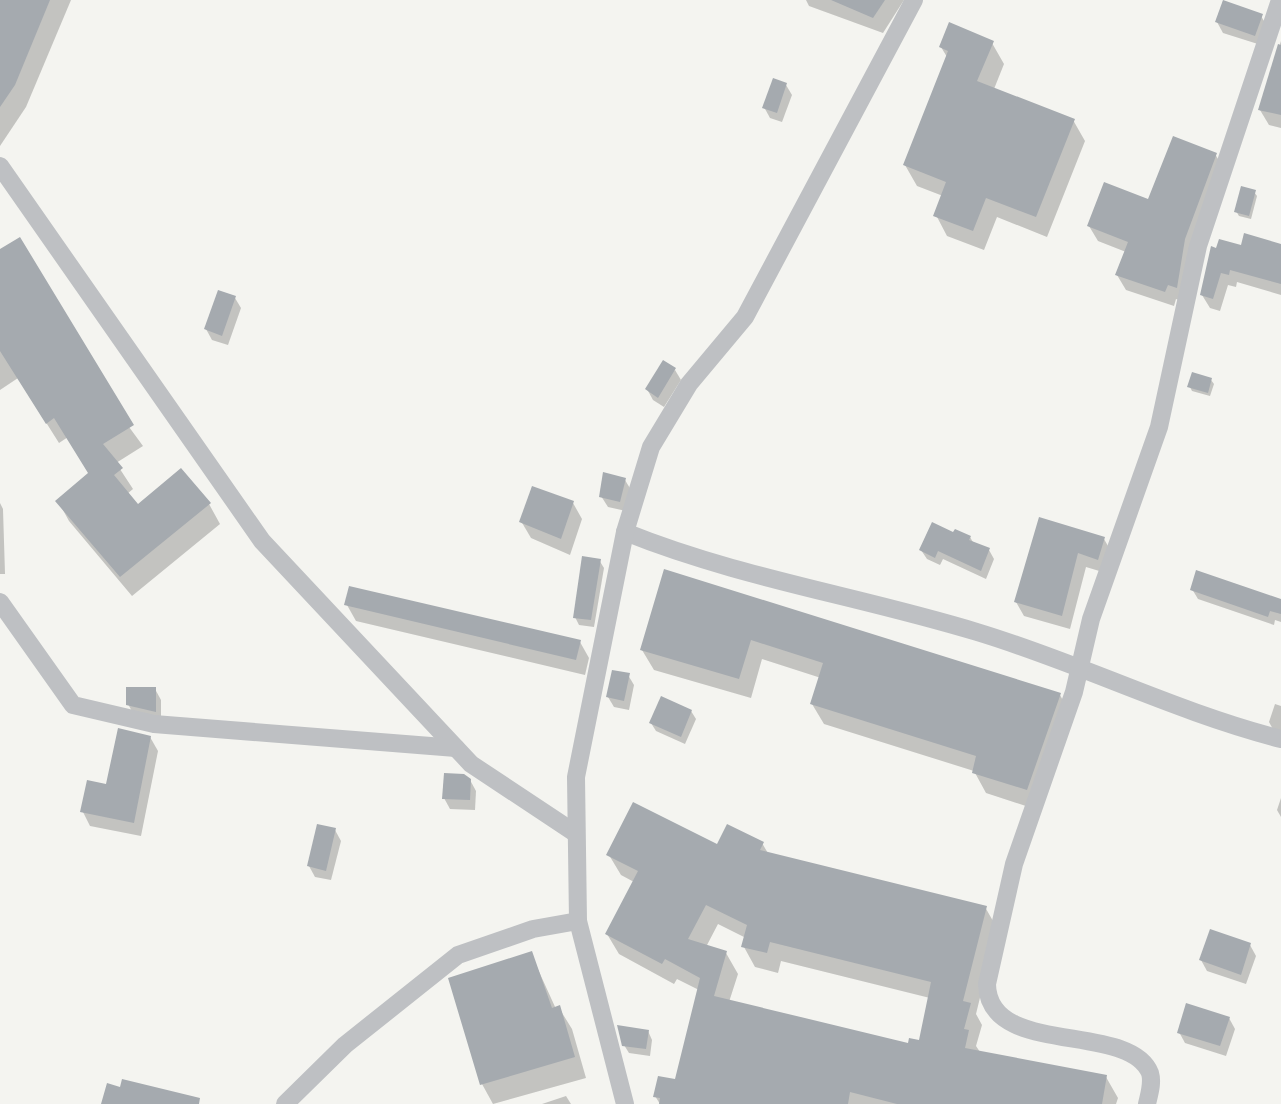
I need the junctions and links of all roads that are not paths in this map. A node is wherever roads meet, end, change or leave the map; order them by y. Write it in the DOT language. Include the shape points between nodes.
graph roads {
  1 [pos="914,0"];
  2 [pos="1280,4"];
  3 [pos="0,166"];
  4 [pos="625,532"];
  5 [pos="0,602"];
  6 [pos="1078,667"];
  7 [pos="1281,739"];
  8 [pos="456,748"];
  9 [pos="575,833"];
  10 [pos="578,921"];
  11 [pos="285,1104"];
  12 [pos="625,1104"];
  13 [pos="1147,1104"];
  1 -- 4 [label="street" via="745,317 666,417 651,447"];
  2 -- 6 [label="street" via="1198,246 1159,427"];
  3 -- 8 [label="street" via="262,541"];
  4 -- 6 [label="street" via="786,585 976,632"];
  4 -- 9 [label="street" via="576,777"];
  5 -- 8 [label="street" via="73,705 154,724"];
  6 -- 7 [label="street" via="1160,701"];
  6 -- 13 [label="street" via="1014,864 987,997 1005,1021 1116,1049 1143,1063 1151,1075"];
  8 -- 9 [label="street" via="471,764"];
  9 -- 10 [label="street"];
  10 -- 11 [label="street" via="533,929 458,955 345,1045"];
  10 -- 12 [label="street"];
}
